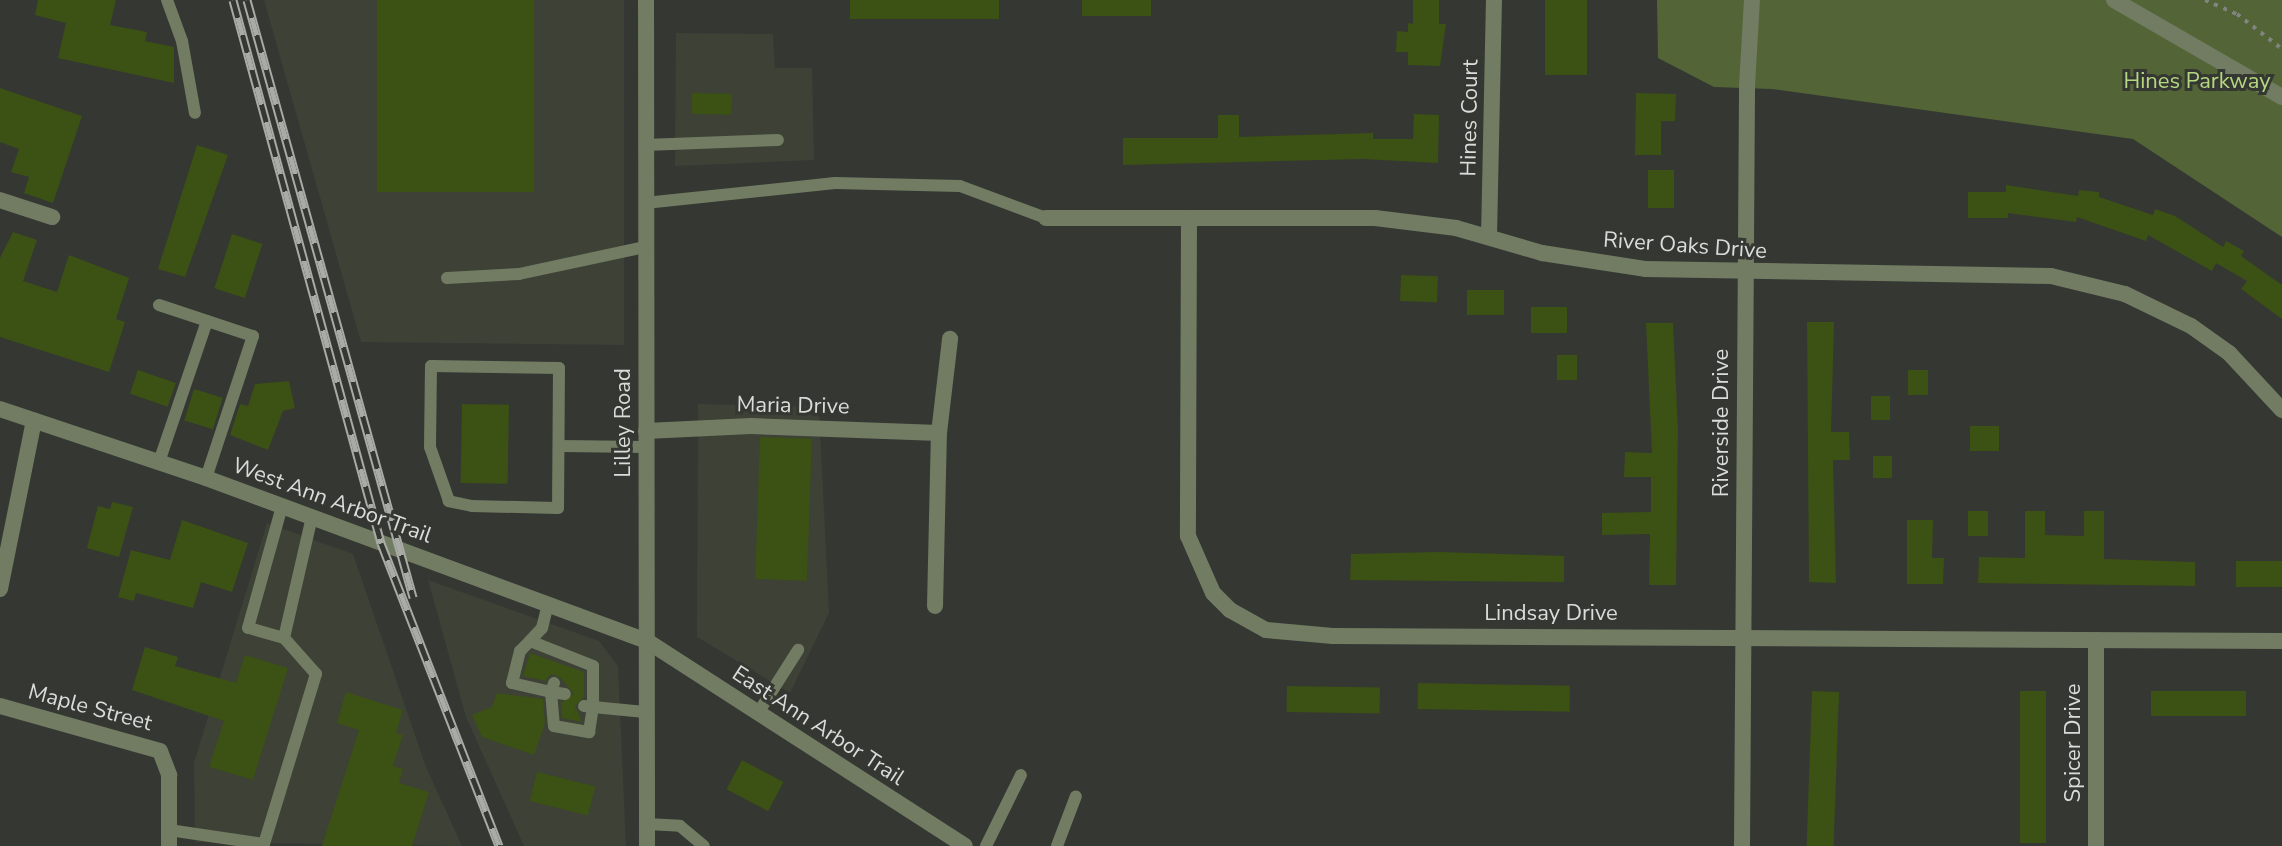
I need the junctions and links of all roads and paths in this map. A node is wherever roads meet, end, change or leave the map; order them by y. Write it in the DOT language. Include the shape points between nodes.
graph roads {
  1 [pos="167,0"];
  2 [pos="646,0"];
  3 [pos="1494,0"];
  4 [pos="1752,0"];
  5 [pos="2114,0"];
  6 [pos="2205,0"];
  7 [pos="2282,49"];
  8 [pos="2282,97"];
  9 [pos="195,113"];
  10 [pos="778,140"];
  11 [pos="645,145"];
  12 [pos="0,200"];
  13 [pos="645,203"];
  14 [pos="52,217"];
  15 [pos="1046,218"];
  16 [pos="1189,218"];
  17 [pos="1489,237"];
  18 [pos="645,247"];
  19 [pos="1744,274"];
  20 [pos="447,278"];
  21 [pos="159,305"];
  22 [pos="207,321"];
  23 [pos="950,339"];
  24 [pos="0,409"];
  25 [pos="2282,410"];
  26 [pos="34,420"];
  27 [pos="939,433"];
  28 [pos="646,439"];
  29 [pos="559,446"];
  30 [pos="159,462"];
  31 [pos="206,478"];
  32 [pos="282,506"];
  33 [pos="312,517"];
  34 [pos="0,589"];
  35 [pos="548,604"];
  36 [pos="935,606"];
  37 [pos="1743,637"];
  38 [pos="284,638"];
  39 [pos="2096,640"];
  40 [pos="530,641"];
  41 [pos="647,641"];
  42 [pos="2282,641"];
  43 [pos="798,650"];
  44 [pos="588,701"];
  45 [pos="0,706"];
  46 [pos="645,712"];
  47 [pos="758,713"];
  48 [pos="1021,775"];
  49 [pos="1076,796"];
  50 [pos="647,824"];
  51 [pos="169,838"];
  52 [pos="647,846"];
  53 [pos="704,846"];
  54 [pos="965,846"];
  55 [pos="986,846"];
  56 [pos="1057,846"];
  57 [pos="1742,846"];
  58 [pos="2096,846"];
  1 -- 9 [label="lane" via="182,41"];
  2 -- 11 [label="street, Lilley Road"];
  3 -- 17 [label="street, Hines Court"];
  4 -- 19 [label="street, Riverside Drive"];
  5 -- 8 [label="street"];
  6 -- 7 [label="path" via="2237,14"];
  10 -- 11 [label="lane"];
  11 -- 13 [label="street, Lilley Road"];
  12 -- 14 [label="street"];
  13 -- 15 [label="lane" via="835,183 960,186"];
  13 -- 18 [label="street, Lilley Road"];
  15 -- 16 [label="street, River Oaks Drive"];
  16 -- 17 [label="street, River Oaks Drive" via="1375,218"];
  16 -- 37 [label="street, Lindsay Drive" via="1188,536 1201,575 1230,610 1286,635"];
  17 -- 19 [label="street, River Oaks Drive" via="1600,264"];
  18 -- 20 [label="lane" via="519,274"];
  18 -- 28 [label="street, Lilley Road"];
  19 -- 25 [label="street, River Oaks Drive" via="2013,273 2089,283 2191,326 2229,353"];
  19 -- 37 [label="street, Riverside Drive"];
  21 -- 22 [label="lane"];
  22 -- 30 [label="lane"];
  22 -- 31 [label="lane" via="253,336"];
  23 -- 27 [label="street"];
  24 -- 26 [label="street, West Ann Arbor Trail"];
  26 -- 30 [label="street, West Ann Arbor Trail"];
  26 -- 34 [label="street"];
  27 -- 28 [label="street, Maria Drive" via="751,426"];
  27 -- 36 [label="street"];
  28 -- 29 [label="lane"];
  28 -- 41 [label="street, Lilley Road"];
  29 -- 29 [label="lane" via="558,508 449,501 430,447 431,366 559,368"];
  30 -- 31 [label="street, West Ann Arbor Trail"];
  31 -- 32 [label="street, West Ann Arbor Trail"];
  32 -- 33 [label="street, West Ann Arbor Trail"];
  32 -- 38 [label="lane" via="248,628"];
  33 -- 35 [label="street, West Ann Arbor Trail"];
  33 -- 38 [label="lane"];
  35 -- 40 [label="lane" via="542,628"];
  35 -- 41 [label="street, West Ann Arbor Trail"];
  37 -- 39 [label="street, Lindsay Drive"];
  37 -- 57 [label="street, Riverside Drive"];
  38 -- 51 [label="lane" via="316,674 264,844"];
  39 -- 42 [label="street, Lindsay Drive"];
  39 -- 58 [label="street, Spicer Drive"];
  40 -- 44 [label="lane" via="548,653 593,666"];
  40 -- 44 [label="lane" via="520,651 512,683 537,684 558,696 554,726 589,732"];
  41 -- 46 [label="street, Lilley Road"];
  41 -- 47 [label="street, East Ann Arbor Trail"];
  43 -- 47 [label="lane"];
  44 -- 46 [label="lane"];
  45 -- 51 [label="street, Maple Street" via="146,743 164,758 169,775"];
  46 -- 50 [label="street, Lilley Road"];
  47 -- 54 [label="street, East Ann Arbor Trail"];
  48 -- 55 [label="lane"];
  49 -- 56 [label="lane"];
  50 -- 52 [label="street, Lilley Road"];
  50 -- 53 [label="lane" via="680,826"];
}
